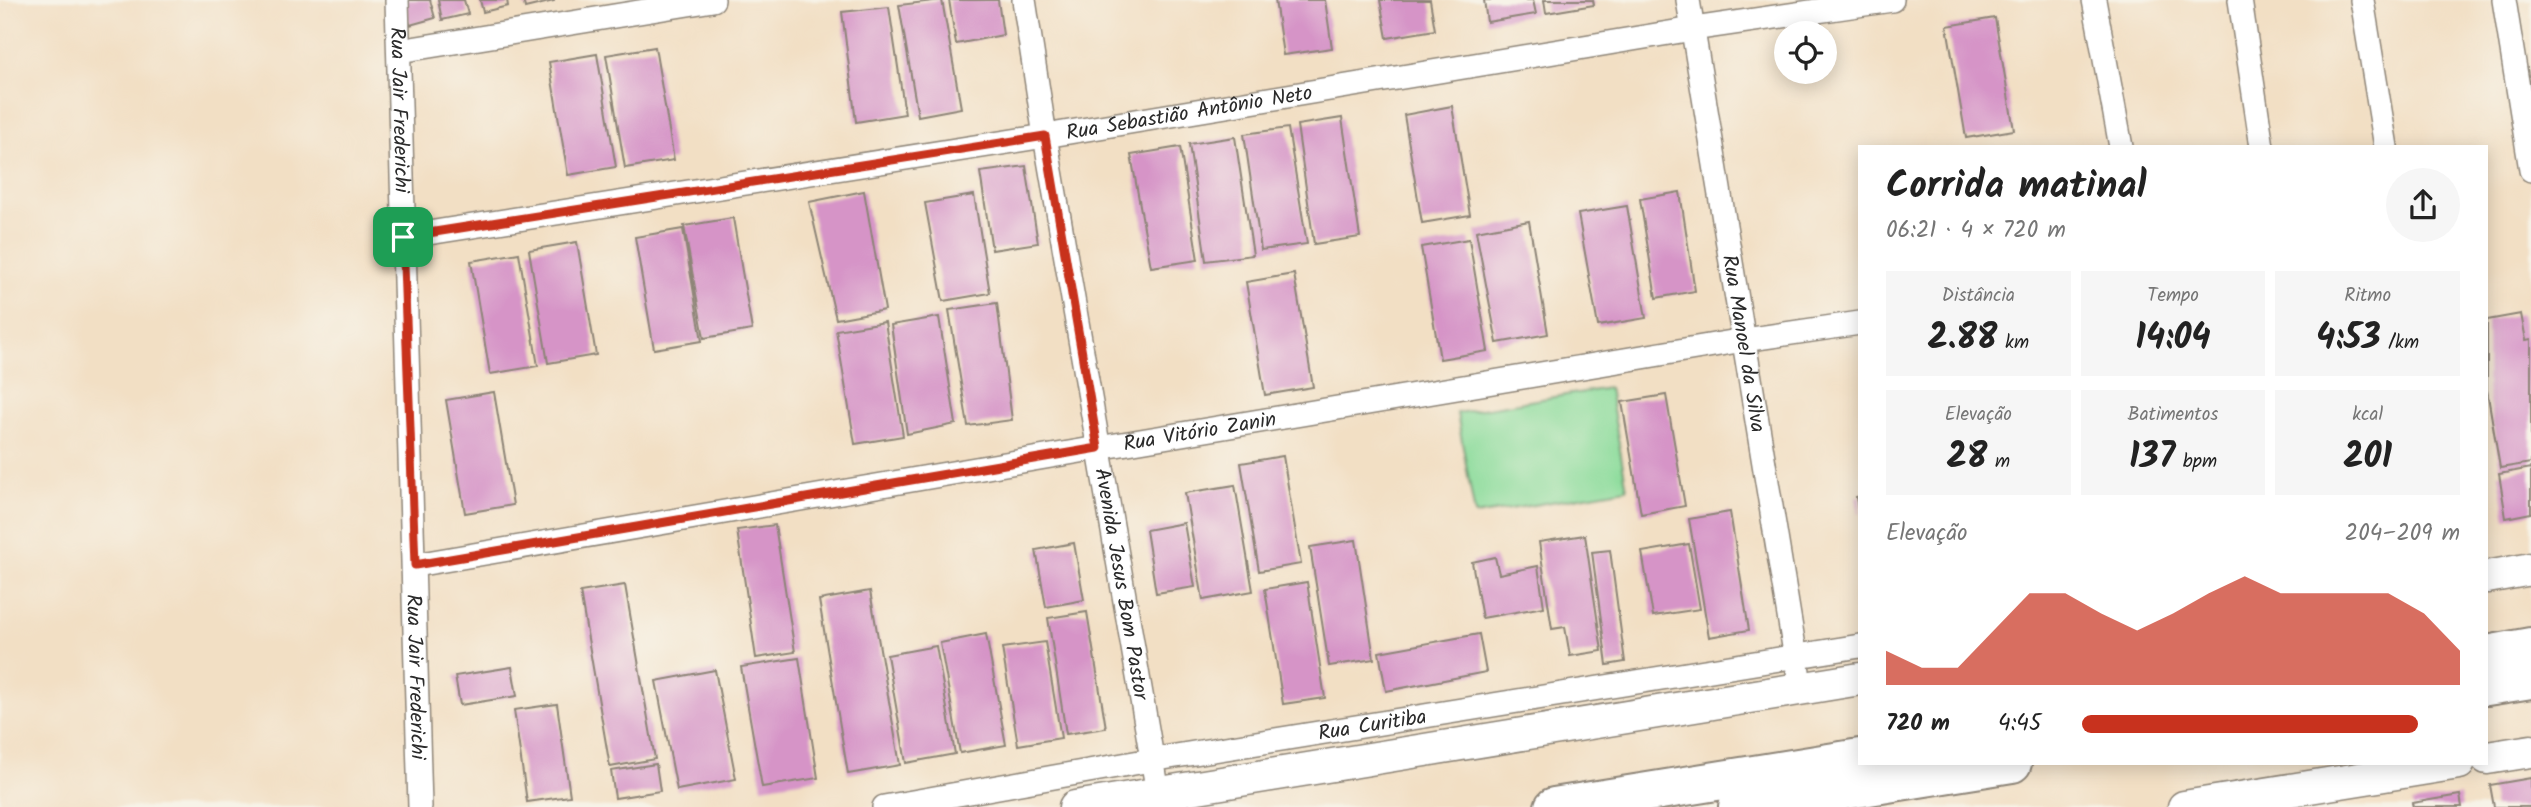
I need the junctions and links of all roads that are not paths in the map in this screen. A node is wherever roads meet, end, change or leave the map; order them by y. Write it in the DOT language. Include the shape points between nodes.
graph roads {
  1 [pos="397,0"];
  2 [pos="713,0"];
  3 [pos="1024,0"];
  4 [pos="1688,0"];
  5 [pos="1892,0"];
  6 [pos="2094,0"];
  7 [pos="2239,0"];
  8 [pos="2362,0"];
  9 [pos="2504,0"];
  10 [pos="1693,29"];
  11 [pos="399,51"];
  12 [pos="1045,136"];
  13 [pos="2122,145"];
  14 [pos="2262,145"];
  15 [pos="2386,145"];
  16 [pos="2531,170"];
  17 [pos="403,237"];
  18 [pos="1858,323"];
  19 [pos="1744,340"];
  20 [pos="1098,448"];
  21 [pos="415,565"];
  22 [pos="2531,569"];
  23 [pos="2488,577"];
  24 [pos="1858,647"];
  25 [pos="2531,648"];
  26 [pos="2488,655"];
  27 [pos="1798,672"];
  28 [pos="1858,679"];
  29 [pos="2531,679"];
  30 [pos="2488,686"];
  31 [pos="2531,751"];
  32 [pos="1858,758"];
  33 [pos="2488,758"];
  34 [pos="1151,760"];
  35 [pos="2000,765"];
  36 [pos="2448,765"];
  37 [pos="1158,793"];
  38 [pos="2221,805"];
  39 [pos="420,807"];
  40 [pos="884,807"];
  41 [pos="1075,807"];
  42 [pos="1554,807"];
  43 [pos="1738,807"];
  44 [pos="2184,807"];
  1 -- 11 [label="street, Rua Jair Frederichi"];
  2 -- 11 [label="street"];
  3 -- 12 [label="street, Avenida Jesus Bom Pastor"];
  4 -- 10 [label="street, Rua Manoel da Silva"];
  5 -- 10 [label="street, Rua Sebastião Antônio Neto"];
  6 -- 13 [label="street"];
  7 -- 14 [label="street"];
  8 -- 15 [label="street"];
  9 -- 16 [label="street"];
  10 -- 12 [label="street, Rua Sebastião Antônio Neto"];
  10 -- 19 [label="street, Rua Manoel da Silva"];
  11 -- 17 [label="street, Rua Jair Frederichi"];
  12 -- 17 [label="street, Rua Sebastião Antônio Neto"];
  12 -- 20 [label="street, Avenida Jesus Bom Pastor"];
  17 -- 21 [label="street, Rua Jair Frederichi"];
  18 -- 19 [label="street, Rua Vitório Zanin"];
  19 -- 20 [label="street, Rua Vitório Zanin"];
  19 -- 27 [label="street, Rua Manoel da Silva"];
  20 -- 21 [label="street, Rua Vitório Zanin"];
  20 -- 34 [label="street, Avenida Jesus Bom Pastor"];
  21 -- 39 [label="street, Rua Jair Frederichi"];
  22 -- 23 [label="street"];
  24 -- 27 [label="street, Rua Curitiba"];
  25 -- 26 [label="highway"];
  27 -- 28 [label="street, Rua Curitiba"];
  27 -- 34 [label="street, Rua Curitiba"];
  27 -- 37 [label="street, Rua Curitiba"];
  29 -- 30 [label="highway"];
  31 -- 33 [label="street"];
  32 -- 42 [label="highway"];
  34 -- 37 [label="street, Avenida Jesus Bom Pastor"];
  34 -- 40 [label="street, Rua Curitiba"];
  35 -- 43 [label="highway"];
  36 -- 38 [label="street"];
  37 -- 41 [label="street, Rua Curitiba"];
  38 -- 44 [label="street"];
}
